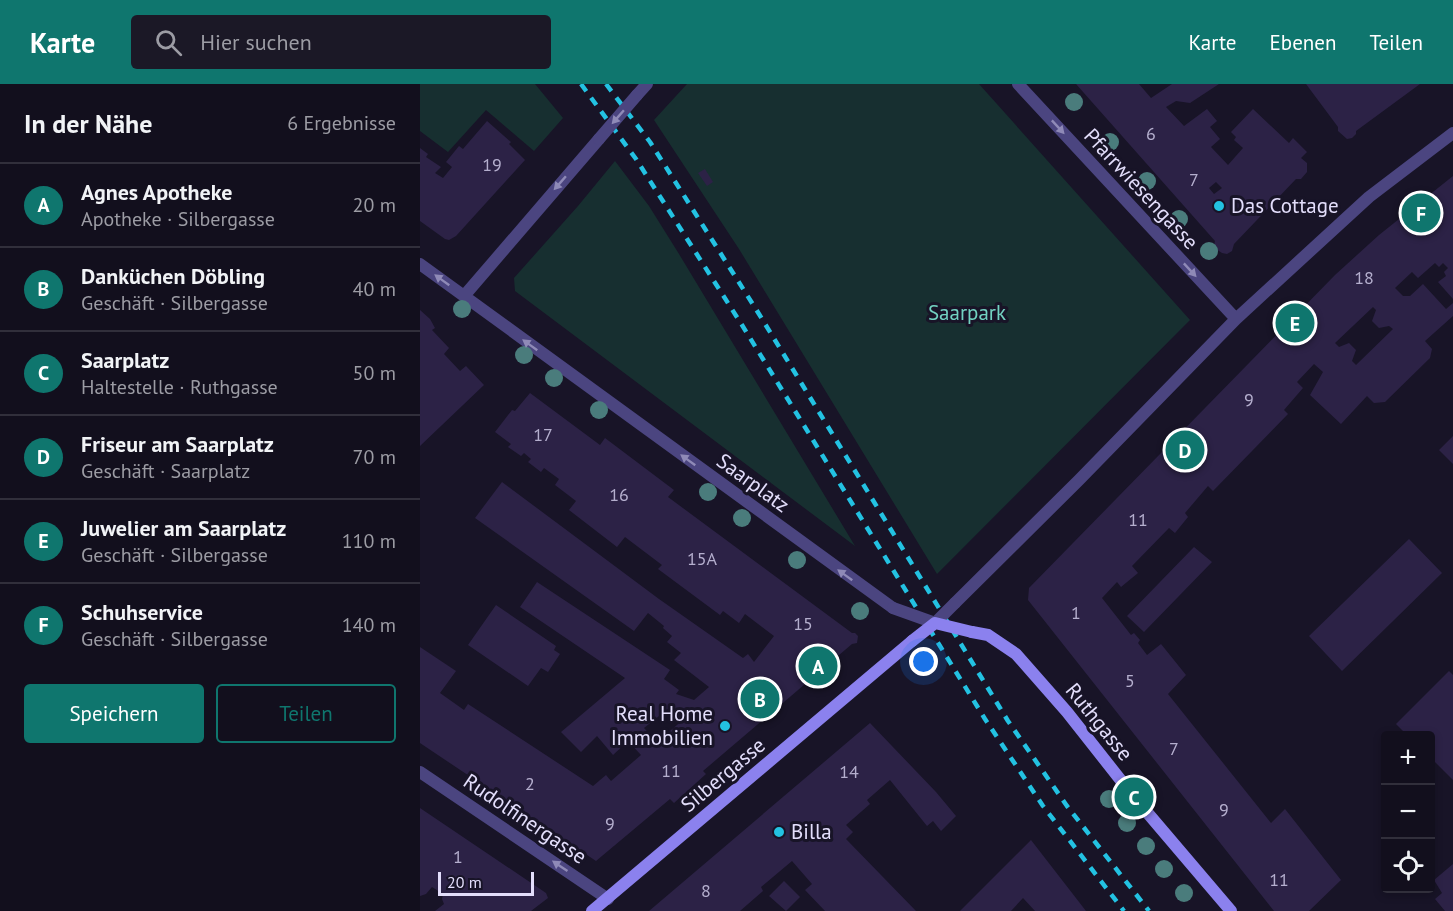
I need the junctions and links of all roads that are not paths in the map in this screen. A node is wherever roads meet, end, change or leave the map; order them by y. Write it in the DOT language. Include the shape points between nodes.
graph roads {
  1 [pos="647,84"];
  2 [pos="1018,84"];
  3 [pos="1453,133"];
  4 [pos="420,264"];
  5 [pos="464,296"];
  6 [pos="1236,319"];
  7 [pos="935,623"];
  8 [pos="420,772"];
  9 [pos="608,899"];
  10 [pos="592,911"];
  11 [pos="1230,911"];
  1 -- 5 [label="street, one-way, bridge"];
  2 -- 6 [label="street, Pfarrwiesengasse, one-way"];
  3 -- 6 [label="street" via="1369,197"];
  5 -- 4 [label="street, Saarplatz, one-way"];
  7 -- 5 [label="street, Saarplatz, one-way, bridge" via="893,608"];
  6 -- 7 [label="street, bridge"];
  7 -- 9 [label="main road, Silbergasse, bridge"];
  7 -- 11 [label="main road, Ruthgasse, bridge" via="988,635 1016,654"];
  9 -- 8 [label="street, Rudolfinergasse, one-way"];
  9 -- 10 [label="main road, Silbergasse"];
}
